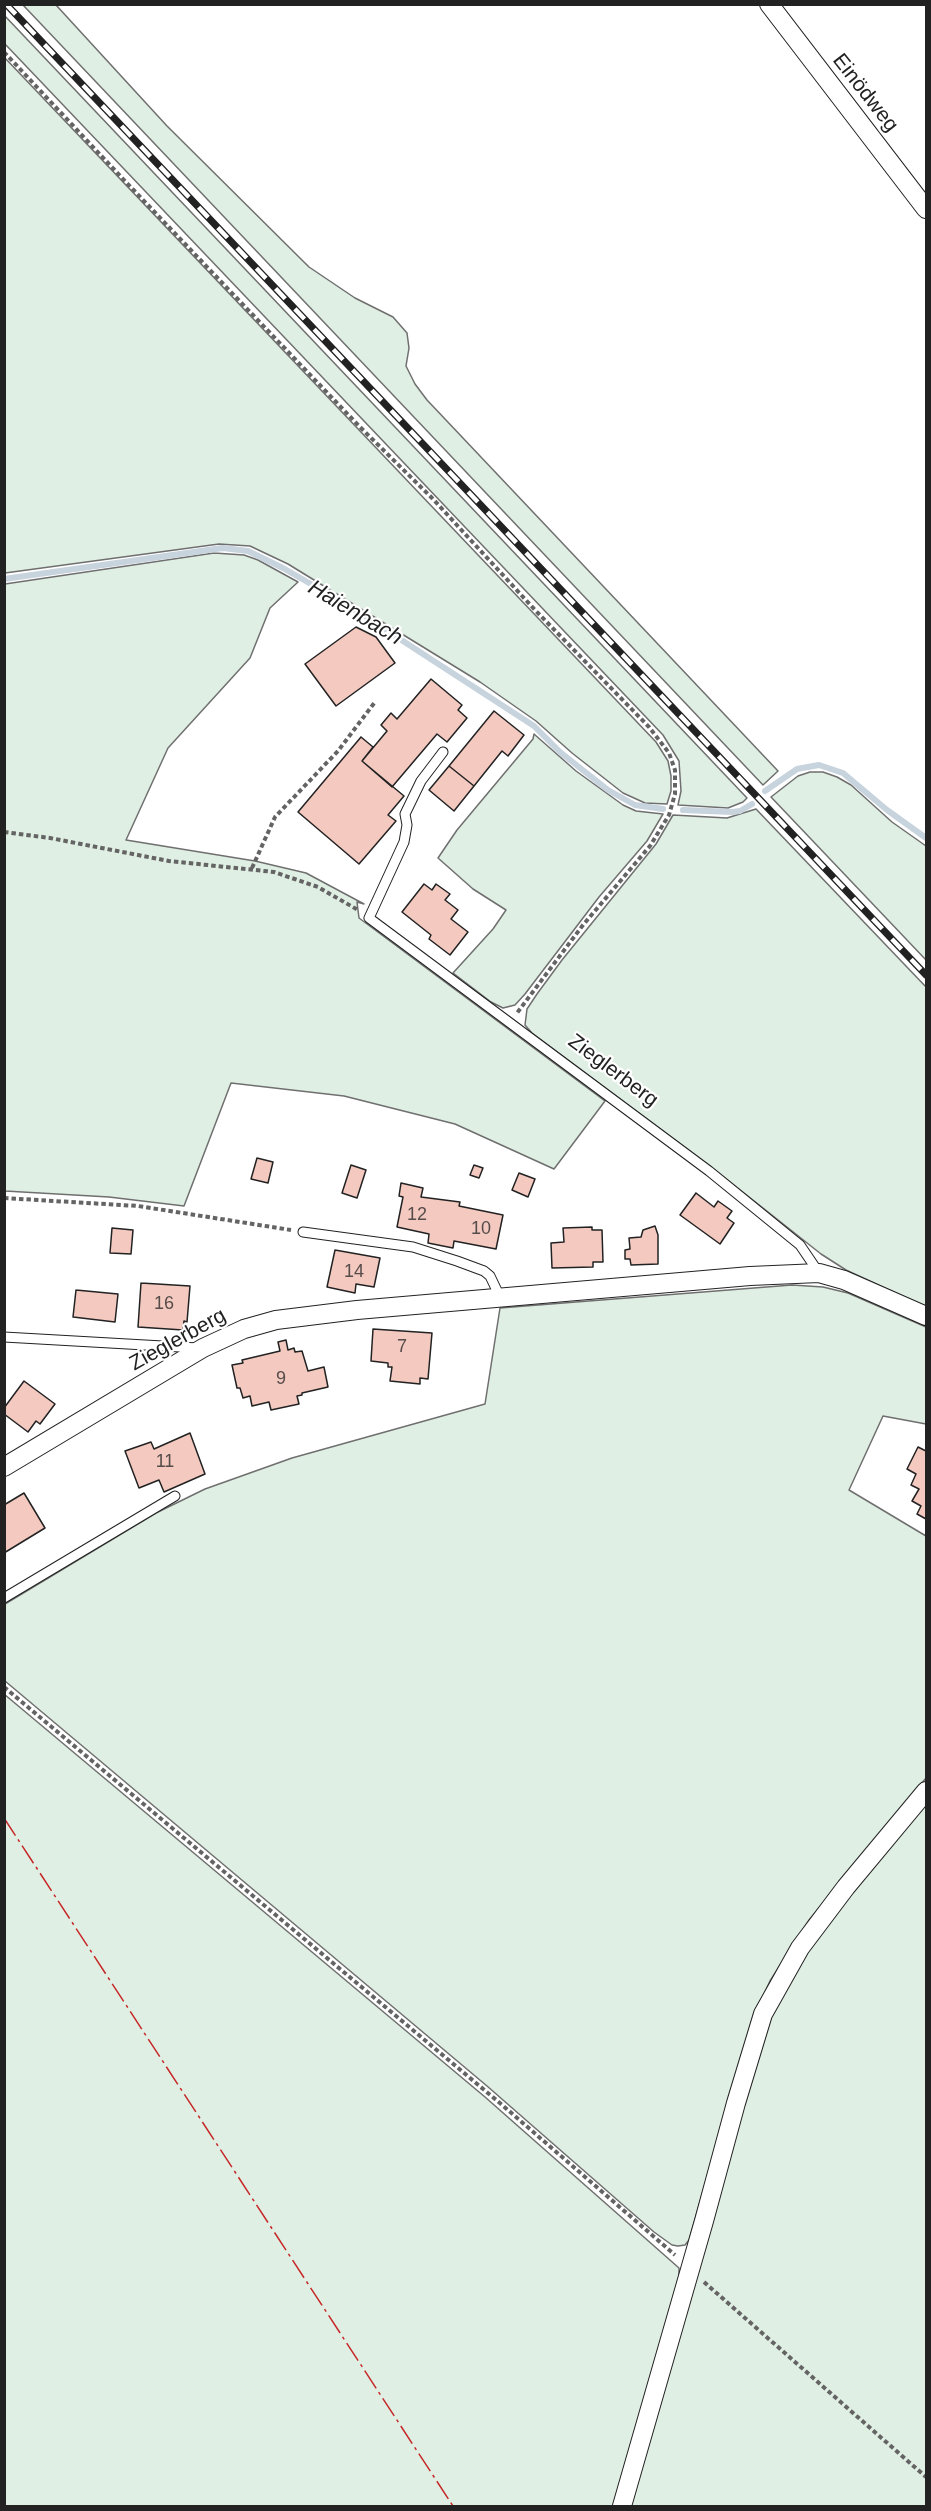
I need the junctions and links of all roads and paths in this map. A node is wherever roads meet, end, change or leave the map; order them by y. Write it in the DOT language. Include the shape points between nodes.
graph roads {
  1 [pos="769,4"];
  2 [pos="4,52"];
  3 [pos="927,209"];
  4 [pos="375,702"];
  5 [pos="443,752"];
  6 [pos="4,832"];
  7 [pos="252,868"];
  8 [pos="369,918"];
  9 [pos="510,1022"];
  10 [pos="4,1198"];
  11 [pos="303,1232"];
  12 [pos="819,1273"];
  13 [pos="500,1297"];
  14 [pos="927,1316"];
  15 [pos="4,1337"];
  16 [pos="203,1348"];
  17 [pos="4,1467"];
  18 [pos="175,1496"];
  19 [pos="4,1598"];
  20 [pos="4,1687"];
  21 [pos="927,1791"];
  22 [pos="690,2269"];
  23 [pos="927,2477"];
  24 [pos="622,2506"];
  1 -- 3 [label="street, Einödweg"];
  2 -- 9 [label="path" via="432,498 649,727 669,753 675,770 675,794 669,815 650,846"];
  4 -- 7 [label="path" via="338,751 275,817"];
  5 -- 8 [label="lane" via="421,781 405,814 408,825 404,842"];
  6 -- 7 [label="path" via="169,861"];
  7 -- 8 [label="path" via="288,875 318,887"];
  8 -- 9 [label="lane, Zieglerberg"];
  9 -- 12 [label="lane, Zieglerberg" via="779,1227 800,1245"];
  10 -- 11 [label="path" via="138,1206"];
  11 -- 13 [label="lane" via="435,1253 484,1271 495,1283"];
  12 -- 13 [label="street, Zieglerberg"];
  12 -- 14 [label="street, Zieglerberg"];
  13 -- 16 [label="street, Zieglerberg" via="276,1320 244,1329"];
  15 -- 16 [label="lane"];
  16 -- 17 [label="street, Zieglerberg"];
  18 -- 19 [label="lane"];
  20 -- 22 [label="path" via="552,2147"];
  21 -- 22 [label="street" via="800,1948 763,2014"];
  22 -- 23 [label="path"];
  22 -- 24 [label="street"];
}
